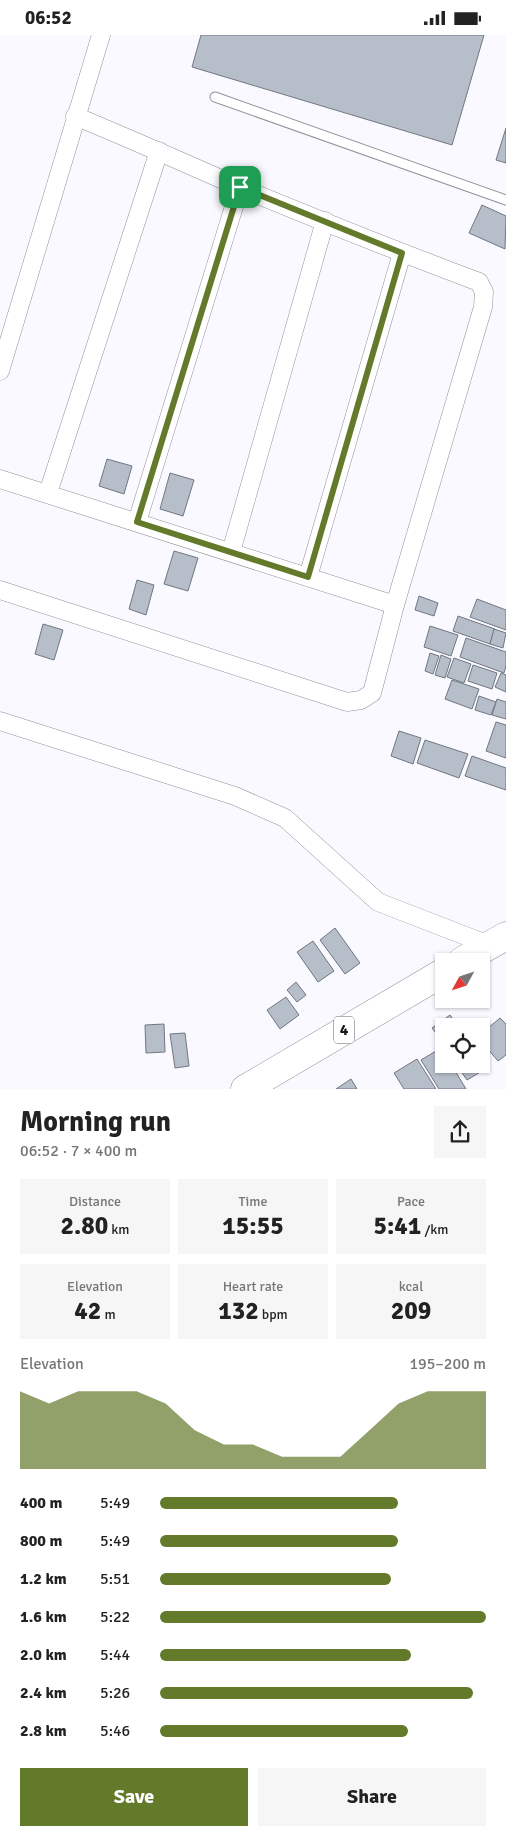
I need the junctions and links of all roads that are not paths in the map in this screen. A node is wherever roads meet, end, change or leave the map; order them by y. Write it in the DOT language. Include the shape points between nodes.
graph roads {
  1 [pos="101,35"];
  2 [pos="215,97"];
  3 [pos="76,116"];
  4 [pos="159,151"];
  5 [pos="240,187"];
  6 [pos="506,200"];
  7 [pos="325,221"];
  8 [pos="402,253"];
  9 [pos="0,371"];
  10 [pos="0,479"];
  11 [pos="48,493"];
  12 [pos="137,522"];
  13 [pos="231,552"];
  14 [pos="308,577"];
  15 [pos="0,590"];
  16 [pos="395,605"];
  17 [pos="0,721"];
  18 [pos="498,941"];
  19 [pos="476,953"];
  20 [pos="435,977"];
  21 [pos="245,1089"];
  1 -- 3 [label="street"];
  2 -- 6 [label="lane"];
  3 -- 4 [label="street"];
  3 -- 9 [label="street"];
  4 -- 5 [label="street"];
  4 -- 11 [label="street"];
  5 -- 7 [label="street"];
  5 -- 12 [label="street"];
  7 -- 8 [label="street"];
  7 -- 13 [label="street"];
  8 -- 14 [label="street"];
  8 -- 16 [label="street" via="479,282 484,292 483,307"];
  10 -- 11 [label="street"];
  11 -- 12 [label="street"];
  12 -- 13 [label="street"];
  13 -- 14 [label="street"];
  14 -- 16 [label="street"];
  15 -- 16 [label="street" via="347,702 361,700 372,693"];
  17 -- 18 [label="street" via="235,796 285,818 378,902"];
  18 -- 19 [label="highway"];
  20 -- 21 [label="highway, 4"];
}
